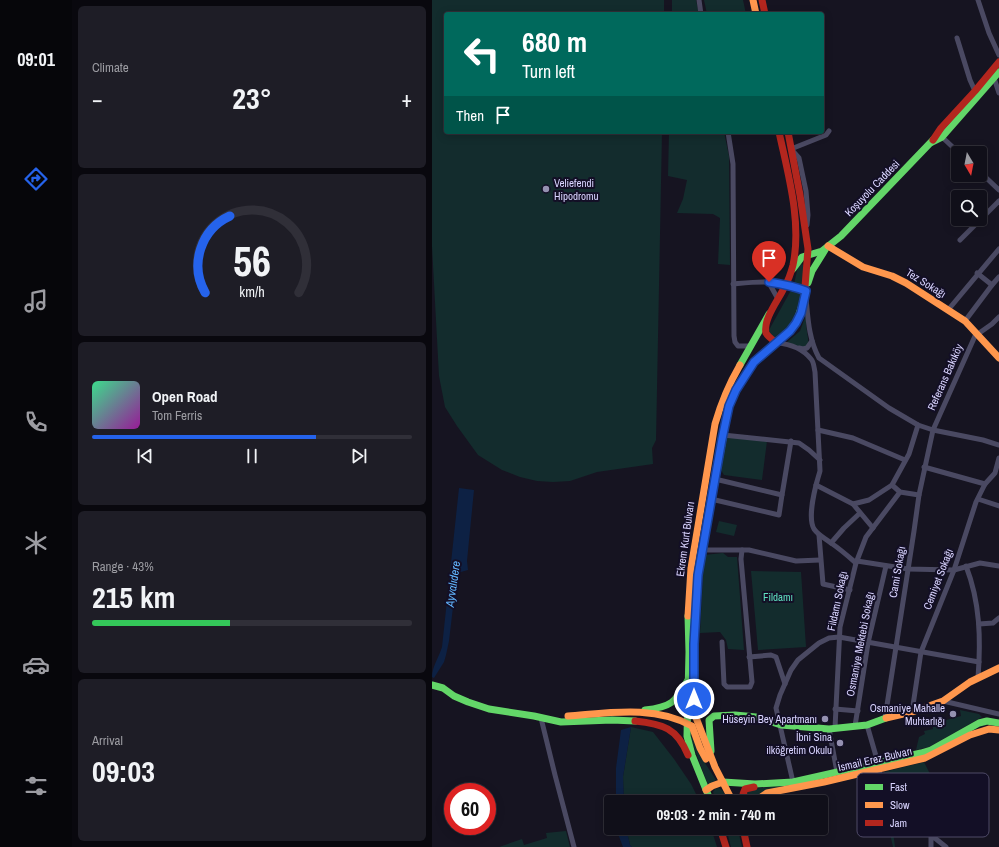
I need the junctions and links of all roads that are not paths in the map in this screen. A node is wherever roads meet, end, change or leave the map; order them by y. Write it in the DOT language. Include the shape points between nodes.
graph roads {
  1 [pos="700,0"];
  2 [pos="753,0"];
  3 [pos="762,0"];
  4 [pos="978,0"];
  5 [pos="701,12"];
  6 [pos="756,12"];
  7 [pos="765,12"];
  8 [pos="957,38"];
  9 [pos="999,55"];
  10 [pos="999,62"];
  11 [pos="994,75"];
  12 [pos="974,91"];
  13 [pos="999,93"];
  14 [pos="829,131"];
  15 [pos="728,134"];
  16 [pos="779,134"];
  17 [pos="788,134"];
  18 [pos="942,136"];
  19 [pos="930,143"];
  20 [pos="952,146"];
  21 [pos="791,149"];
  22 [pos="987,179"];
  23 [pos="999,190"];
  24 [pos="999,201"];
  25 [pos="960,240"];
  26 [pos="828,246"];
  27 [pos="999,249"];
  28 [pos="808,255"];
  29 [pos="790,273"];
  30 [pos="977,274"];
  31 [pos="999,277"];
  32 [pos="769,282"];
  33 [pos="733,284"];
  34 [pos="992,285"];
  35 [pos="786,286"];
  36 [pos="806,291"];
  37 [pos="778,299"];
  38 [pos="948,310"];
  39 [pos="769,314"];
  40 [pos="999,317"];
  41 [pos="965,321"];
  42 [pos="977,334"];
  43 [pos="812,341"];
  44 [pos="776,343"];
  45 [pos="751,346"];
  46 [pos="798,348"];
  47 [pos="819,358"];
  48 [pos="999,358"];
  49 [pos="812,360"];
  50 [pos="918,425"];
  51 [pos="818,430"];
  52 [pos="933,430"];
  53 [pos="723,435"];
  54 [pos="790,442"];
  55 [pos="999,445"];
  56 [pos="999,458"];
  57 [pos="820,460"];
  58 [pos="905,460"];
  59 [pos="924,467"];
  60 [pos="714,479"];
  61 [pos="985,484"];
  62 [pos="816,485"];
  63 [pos="892,485"];
  64 [pos="900,492"];
  65 [pos="782,495"];
  66 [pos="918,495"];
  67 [pos="711,499"];
  68 [pos="978,499"];
  69 [pos="853,504"];
  70 [pos="999,506"];
  71 [pos="860,514"];
  72 [pos="873,528"];
  73 [pos="819,535"];
  74 [pos="831,543"];
  75 [pos="702,550"];
  76 [pos="742,550"];
  77 [pos="820,560"];
  78 [pos="856,562"];
  79 [pos="886,566"];
  80 [pos="966,566"];
  81 [pos="999,566"];
  82 [pos="908,569"];
  83 [pos="954,570"];
  84 [pos="850,590"];
  85 [pos="999,618"];
  86 [pos="979,624"];
  87 [pos="839,637"];
  88 [pos="722,642"];
  89 [pos="868,643"];
  90 [pos="895,648"];
  91 [pos="921,652"];
  92 [pos="749,657"];
  93 [pos="979,662"];
  94 [pos="999,668"];
  95 [pos="978,678"];
  96 [pos="688,679"];
  97 [pos="785,684"];
  98 [pos="432,685"];
  99 [pos="432,691"];
  100 [pos="454,696"];
  101 [pos="943,701"];
  102 [pos="835,708"];
  103 [pos="632,711"];
  104 [pos="858,711"];
  105 [pos="912,712"];
  106 [pos="999,714"];
  107 [pos="660,715"];
  108 [pos="541,718"];
  109 [pos="885,718"];
  110 [pos="687,722"];
  111 [pos="999,723"];
  112 [pos="657,725"];
  113 [pos="781,725"];
  114 [pos="867,725"];
  115 [pos="855,726"];
  116 [pos="832,728"];
  117 [pos="999,730"];
  118 [pos="712,760"];
  119 [pos="714,767"];
  120 [pos="878,767"];
  121 [pos="837,772"];
  122 [pos="879,773"];
  123 [pos="701,779"];
  124 [pos="723,782"];
  125 [pos="793,782"];
  126 [pos="776,783"];
  127 [pos="706,790"];
  128 [pos="708,795"];
  129 [pos="730,795"];
  130 [pos="744,795"];
  131 [pos="764,795"];
  132 [pos="722,835"];
  133 [pos="744,835"];
  134 [pos="934,837"];
  135 [pos="574,847"];
  136 [pos="726,847"];
  137 [pos="747,847"];
  138 [pos="946,847"];
  1 -- 5 [label="street"];
  2 -- 6 [label="main road"];
  3 -- 7 [label="main road"];
  4 -- 9 [label="street"];
  8 -- 12 [label="street"];
  10 -- 11 [label="main road, Koşuyolu Caddesi"];
  11 -- 12 [label="main road, Koşuyolu Caddesi"];
  11 -- 13 [label="street"];
  11 -- 18 [label="main road, Koşuyolu Caddesi"];
  12 -- 19 [label="main road, Koşuyolu Caddesi"];
  14 -- 21 [label="street" via="826,135"];
  15 -- 33 [label="street" via="733,164"];
  16 -- 29 [label="main road" via="794,217 793,265"];
  17 -- 21 [label="main road"];
  18 -- 19 [label="main road, Koşuyolu Caddesi"];
  18 -- 20 [label="street"];
  19 -- 26 [label="main road, Koşuyolu Caddesi" via="841,236"];
  21 -- 28 [label="main road"];
  22 -- 23 [label="street"];
  24 -- 25 [label="street"];
  26 -- 28 [label="main road"];
  26 -- 36 [label="main road" via="812,271"];
  26 -- 38 [label="main road, Tez Sokağı" via="863,267 906,283"];
  27 -- 30 [label="street"];
  28 -- 29 [label="main road" via="802,257"];
  28 -- 36 [label="main road"];
  29 -- 35 [label="main road, Ekrem Kurt Bulvarı"];
  30 -- 34 [label="street"];
  30 -- 38 [label="street"];
  31 -- 34 [label="street"];
  32 -- 33 [label="street"];
  32 -- 35 [label="street"];
  32 -- 37 [label="street"];
  33 -- 45 [label="street" via="735,342 738,346"];
  34 -- 41 [label="street"];
  35 -- 36 [label="main road"];
  35 -- 37 [label="main road, Ekrem Kurt Bulvarı"];
  36 -- 43 [label="street"];
  36 -- 44 [label="main road, Ekrem Kurt Bulvarı" via="796,323"];
  37 -- 39 [label="main road, Ekrem Kurt Bulvarı"];
  38 -- 41 [label="main road, Tez Sokağı"];
  39 -- 44 [label="main road" via="766,332"];
  39 -- 45 [label="main road, Ekrem Kurt Bulvarı"];
  40 -- 42 [label="street"];
  41 -- 42 [label="main road, Tez Sokağı"];
  42 -- 48 [label="main road, Tez Sokağı"];
  42 -- 52 [label="street, Referans Bakıköy"];
  43 -- 46 [label="street" via="807,348"];
  43 -- 47 [label="street"];
  44 -- 46 [label="street"];
  44 -- 53 [label="main road, Ekrem Kurt Bulvarı" via="745,373 729,406"];
  45 -- 96 [label="main road, Ekrem Kurt Bulvarı" via="721,403 710,454 689,585"];
  46 -- 49 [label="street"];
  47 -- 49 [label="street"];
  47 -- 50 [label="street" via="889,408"];
  49 -- 51 [label="street"];
  50 -- 52 [label="street"];
  50 -- 58 [label="street"];
  51 -- 57 [label="street"];
  51 -- 58 [label="street" via="852,438"];
  52 -- 55 [label="street"];
  52 -- 59 [label="street, Cami Sokağı"];
  53 -- 54 [label="street"];
  53 -- 60 [label="main road, Ekrem Kurt Bulvarı"];
  54 -- 57 [label="street" via="799,443"];
  54 -- 65 [label="street"];
  56 -- 61 [label="street, Cemiyet Sokağı" via="995,473"];
  57 -- 62 [label="street"];
  58 -- 63 [label="street"];
  59 -- 61 [label="street"];
  59 -- 66 [label="street, Cami Sokağı"];
  60 -- 65 [label="street"];
  60 -- 67 [label="main road, Ekrem Kurt Bulvarı"];
  61 -- 68 [label="street, Cemiyet Sokağı"];
  62 -- 69 [label="street"];
  62 -- 73 [label="street" via="811,520"];
  63 -- 64 [label="street"];
  63 -- 69 [label="street" via="869,500"];
  64 -- 66 [label="street"];
  64 -- 72 [label="street, Fildamı Sokağı"];
  65 -- 67 [label="street" via="779,515"];
  66 -- 82 [label="street, Cami Sokağı"];
  67 -- 75 [label="main road, Ekrem Kurt Bulvarı"];
  68 -- 70 [label="street"];
  68 -- 83 [label="street, Cemiyet Sokağı"];
  69 -- 71 [label="street"];
  71 -- 72 [label="street"];
  71 -- 74 [label="street"];
  72 -- 78 [label="street, Fildamı Sokağı" via="866,537"];
  73 -- 74 [label="street"];
  73 -- 77 [label="street"];
  74 -- 78 [label="street"];
  75 -- 76 [label="street"];
  75 -- 118 [label="main road, Ekrem Kurt Bulvarı" via="694,644 694,712"];
  76 -- 77 [label="street" via="796,561"];
  76 -- 92 [label="street"];
  77 -- 84 [label="street" via="823,584"];
  78 -- 79 [label="street"];
  78 -- 84 [label="street, Fildamı Sokağı"];
  79 -- 82 [label="street"];
  79 -- 89 [label="street, Osmaniye Mektebi Sokağı"];
  80 -- 81 [label="street" via="980,563"];
  80 -- 83 [label="street"];
  80 -- 86 [label="street" via="972,581"];
  82 -- 83 [label="street"];
  82 -- 90 [label="street, Cami Sokağı"];
  83 -- 91 [label="street, Cemiyet Sokağı"];
  84 -- 87 [label="street, Fildamı Sokağı"];
  85 -- 86 [label="street" via="993,623"];
  86 -- 93 [label="street"];
  87 -- 89 [label="street"];
  87 -- 97 [label="street" via="819,643 798,660"];
  87 -- 102 [label="street, Fildamı Sokağı"];
  88 -- 92 [label="street" via="726,687 750,687 752,682"];
  89 -- 90 [label="street"];
  89 -- 104 [label="street, Osmaniye Mektebi Sokağı"];
  90 -- 91 [label="street"];
  90 -- 109 [label="street, Cami Sokağı"];
  91 -- 93 [label="street"];
  91 -- 105 [label="street, Cemiyet Sokağı"];
  92 -- 97 [label="street" via="776,657"];
  93 -- 95 [label="street"];
  94 -- 95 [label="main road"];
  95 -- 101 [label="main road"];
  96 -- 103 [label="main road" via="678,697 665,707"];
  96 -- 110 [label="main road, Ekrem Kurt Bulvarı"];
  97 -- 113 [label="street" via="776,708"];
  98 -- 100 [label="main road" via="443,688"];
  99 -- 100 [label="main road"];
  100 -- 108 [label="main road" via="489,708"];
  101 -- 105 [label="main road"];
  101 -- 106 [label="street"];
  102 -- 104 [label="street"];
  102 -- 116 [label="street, Fildamı Sokağı"];
  103 -- 107 [label="main road"];
  103 -- 108 [label="main road"];
  104 -- 115 [label="street, Osmaniye Mektebi Sokağı"];
  105 -- 109 [label="main road"];
  107 -- 110 [label="main road"];
  107 -- 112 [label="main road" via="660,723"];
  108 -- 112 [label="main road" via="561,722 633,720"];
  108 -- 135 [label="street"];
  109 -- 114 [label="main road"];
  110 -- 119 [label="main road" via="693,728 705,757"];
  110 -- 123 [label="main road, Ekrem Kurt Bulvarı" via="687,736"];
  111 -- 120 [label="main road, İsmail Erez Bulvarı" via="978,723 926,752"];
  112 -- 123 [label="main road" via="673,731 681,739"];
  113 -- 116 [label="main road"];
  113 -- 118 [label="main road" via="756,717 714,716 709,720 708,726"];
  113 -- 125 [label="street"];
  114 -- 115 [label="main road"];
  114 -- 120 [label="street"];
  115 -- 116 [label="main road"];
  116 -- 121 [label="street, Fildamı Sokağı"];
  117 -- 120 [label="main road, İsmail Erez Bulvarı" via="978,731 933,756"];
  118 -- 119 [label="main road, Ekrem Kurt Bulvarı"];
  119 -- 124 [label="main road"];
  120 -- 121 [label="main road, İsmail Erez Bulvarı"];
  120 -- 122 [label="street"];
  120 -- 131 [label="main road, İsmail Erez Bulvarı"];
  121 -- 125 [label="main road, İsmail Erez Bulvarı"];
  123 -- 127 [label="main road"];
  124 -- 126 [label="main road"];
  124 -- 127 [label="main road"];
  124 -- 129 [label="main road"];
  125 -- 126 [label="main road, İsmail Erez Bulvarı"];
  126 -- 130 [label="main road" via="745,789"];
  127 -- 128 [label="main road"];
  132 -- 136 [label="main road"];
  133 -- 137 [label="main road"];
  134 -- 138 [label="street"];
}
